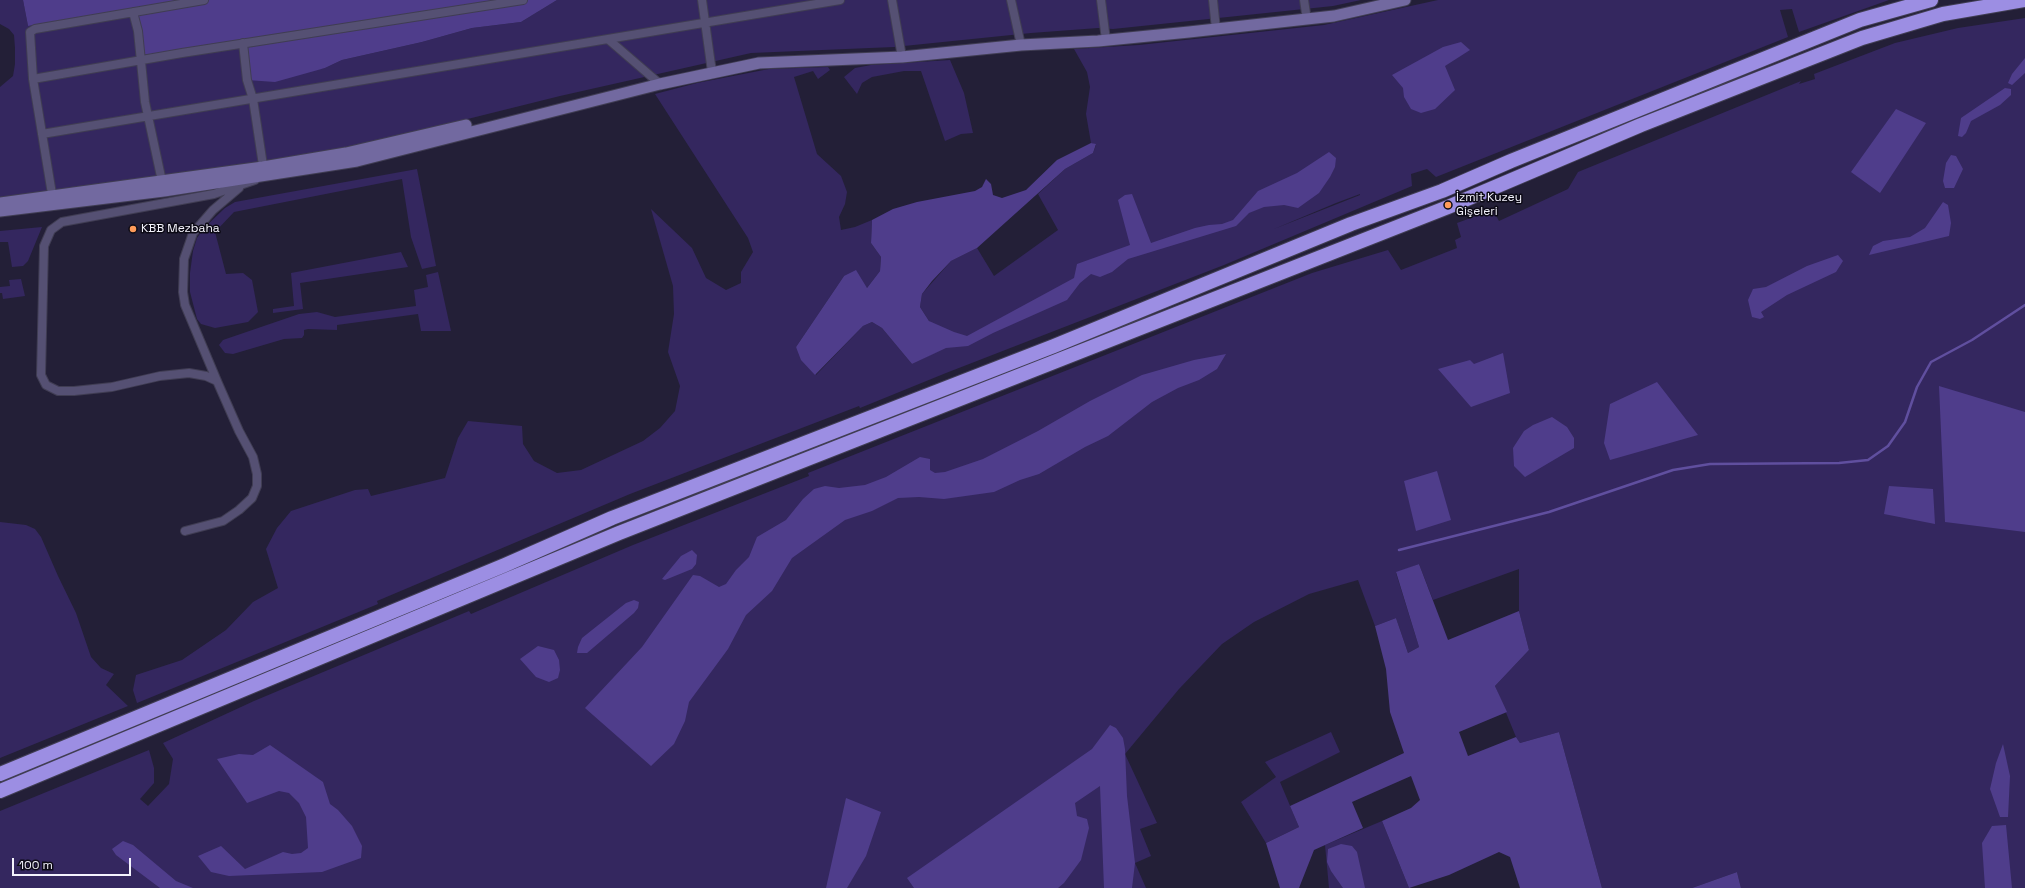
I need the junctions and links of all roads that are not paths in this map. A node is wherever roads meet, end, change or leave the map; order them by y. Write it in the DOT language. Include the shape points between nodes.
graph roads {
  1 [pos="204,0"];
  2 [pos="523,0"];
  3 [pos="702,0"];
  4 [pos="840,0"];
  5 [pos="892,0"];
  6 [pos="1011,0"];
  7 [pos="1101,0"];
  8 [pos="1213,0"];
  9 [pos="1304,0"];
  10 [pos="1378,0"];
  11 [pos="1405,0"];
  12 [pos="1931,0"];
  13 [pos="2025,0"];
  14 [pos="133,12"];
  15 [pos="1306,17"];
  16 [pos="706,22"];
  17 [pos="1216,25"];
  18 [pos="1105,37"];
  19 [pos="609,40"];
  20 [pos="1020,42"];
  21 [pos="243,43"];
  22 [pos="901,54"];
  23 [pos="141,60"];
  24 [pos="711,69"];
  25 [pos="33,80"];
  26 [pos="657,82"];
  27 [pos="253,99"];
  28 [pos="148,116"];
  29 [pos="42,134"];
  30 [pos="264,171"];
  31 [pos="241,186"];
  32 [pos="163,187"];
  33 [pos="53,201"];
  34 [pos="0,203"];
  35 [pos="0,211"];
  36 [pos="217,381"];
  37 [pos="185,531"];
  38 [pos="0,774"];
  39 [pos="0,792"];
  1 -- 14 [label="street"];
  2 -- 21 [label="street"];
  3 -- 16 [label="street"];
  4 -- 16 [label="street"];
  5 -- 22 [label="street"];
  6 -- 20 [label="street"];
  7 -- 18 [label="street"];
  8 -- 17 [label="street"];
  9 -- 15 [label="street"];
  10 -- 15 [label="main road"];
  11 -- 15 [label="main road" via="1334,16"];
  12 -- 38 [label="highway" via="1860,20 1442,191 1351,224 1068,340 612,518 505,565"];
  13 -- 39 [label="highway" via="1943,14 1862,38 1641,125 1455,204 619,533"];
  14 -- 23 [label="street"];
  14 -- 25 [label="street" via="35,28 30,32"];
  15 -- 17 [label="main road"];
  16 -- 19 [label="street"];
  16 -- 24 [label="street"];
  17 -- 18 [label="main road"];
  18 -- 20 [label="main road"];
  19 -- 26 [label="street"];
  19 -- 27 [label="street"];
  20 -- 22 [label="main road"];
  21 -- 23 [label="street"];
  21 -- 27 [label="street" via="247,80"];
  22 -- 24 [label="main road" via="759,63"];
  23 -- 25 [label="street"];
  23 -- 28 [label="street"];
  24 -- 26 [label="main road"];
  25 -- 29 [label="street"];
  26 -- 30 [label="main road" via="357,161"];
  27 -- 28 [label="street"];
  27 -- 30 [label="street"];
  28 -- 29 [label="street"];
  28 -- 32 [label="street"];
  29 -- 33 [label="street"];
  30 -- 31 [label="street"];
  30 -- 32 [label="main road"];
  31 -- 36 [label="street" via="212,210 193,233 184,259 185,305"];
  31 -- 36 [label="street" via="190,199 62,222 51,230 44,246 42,375 46,385 58,391 74,391 189,373"];
  32 -- 33 [label="main road"];
  33 -- 34 [label="main road"];
  33 -- 35 [label="main road"];
  36 -- 37 [label="street" via="238,431 253,457 257,474 256,486 252,498 223,521"];
}
